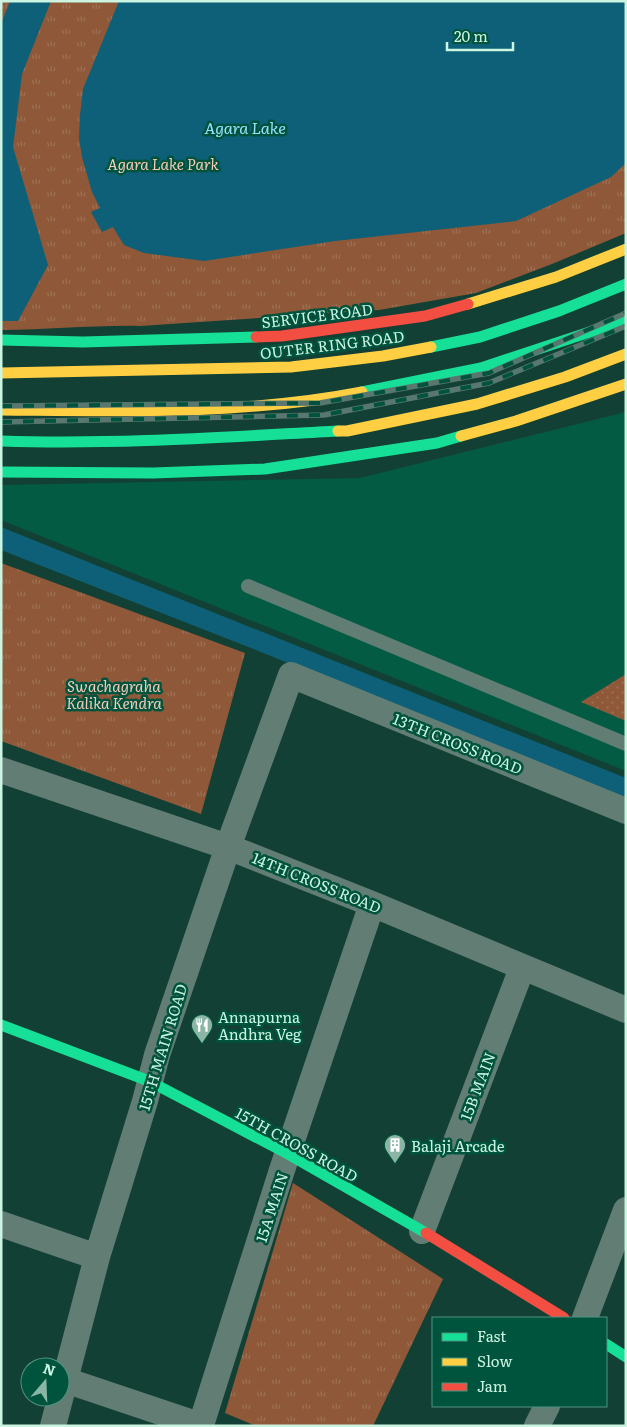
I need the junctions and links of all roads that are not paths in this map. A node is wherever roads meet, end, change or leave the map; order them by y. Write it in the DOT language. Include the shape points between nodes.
graph roads {
  1 [pos="626,249"];
  2 [pos="626,284"];
  3 [pos="626,320"];
  4 [pos="1,340"];
  5 [pos="626,354"];
  6 [pos="1,373"];
  7 [pos="626,384"];
  8 [pos="1,410"];
  9 [pos="1,441"];
  10 [pos="1,472"];
  11 [pos="248,586"];
  12 [pos="291,675"];
  13 [pos="626,744"];
  14 [pos="1,770"];
  15 [pos="626,811"];
  16 [pos="228,847"];
  17 [pos="372,904"];
  18 [pos="522,968"];
  19 [pos="626,1010"];
  20 [pos="1,1025"];
  21 [pos="149,1081"];
  22 [pos="288,1154"];
  23 [pos="626,1210"];
  24 [pos="1,1224"];
  25 [pos="422,1231"];
  26 [pos="97,1257"];
  27 [pos="562,1317"];
  28 [pos="585,1317"];
  29 [pos="607,1345"];
  30 [pos="626,1357"];
  31 [pos="70,1361"];
  32 [pos="70,1382"];
  33 [pos="58,1407"];
  34 [pos="546,1407"];
  35 [pos="53,1426"];
  36 [pos="201,1426"];
  37 [pos="537,1426"];
  1 -- 4 [label="main road, SERVICE ROAD" via="556,277 425,316 282,336 93,342"];
  2 -- 6 [label="main road, OUTER RING ROAD" via="559,311 480,337 383,356 291,367"];
  3 -- 8 [label="main road" via="481,368 321,400 182,411"];
  5 -- 9 [label="main road" via="477,404 347,431 180,439"];
  7 -- 10 [label="main road" via="526,418 437,443 265,469 153,473"];
  11 -- 13 [label="lane"];
  12 -- 15 [label="street, 13TH CROSS ROAD"];
  12 -- 16 [label="street, 15TH MAIN ROAD"];
  14 -- 16 [label="street, 14TH CROSS ROAD"];
  16 -- 17 [label="street, 14TH CROSS ROAD"];
  16 -- 21 [label="street, 15TH MAIN ROAD"];
  17 -- 18 [label="street, 14TH CROSS ROAD"];
  17 -- 22 [label="street, 15A MAIN"];
  18 -- 19 [label="street, 14TH CROSS ROAD"];
  18 -- 25 [label="street, 15B MAIN"];
  20 -- 21 [label="main road, 15TH CROSS ROAD"];
  21 -- 22 [label="main road, 15TH CROSS ROAD"];
  21 -- 26 [label="street, 15TH MAIN ROAD"];
  22 -- 25 [label="main road, 15TH CROSS ROAD"];
  22 -- 36 [label="street, 15A MAIN"];
  23 -- 28 [label="street"];
  24 -- 26 [label="street"];
  25 -- 27 [label="main road, 15TH CROSS ROAD"];
  26 -- 31 [label="street, 15TH MAIN ROAD"];
  29 -- 30 [label="main road"];
  32 -- 36 [label="street"];
  33 -- 35 [label="street, 15TH MAIN ROAD"];
  34 -- 37 [label="street"];
}
